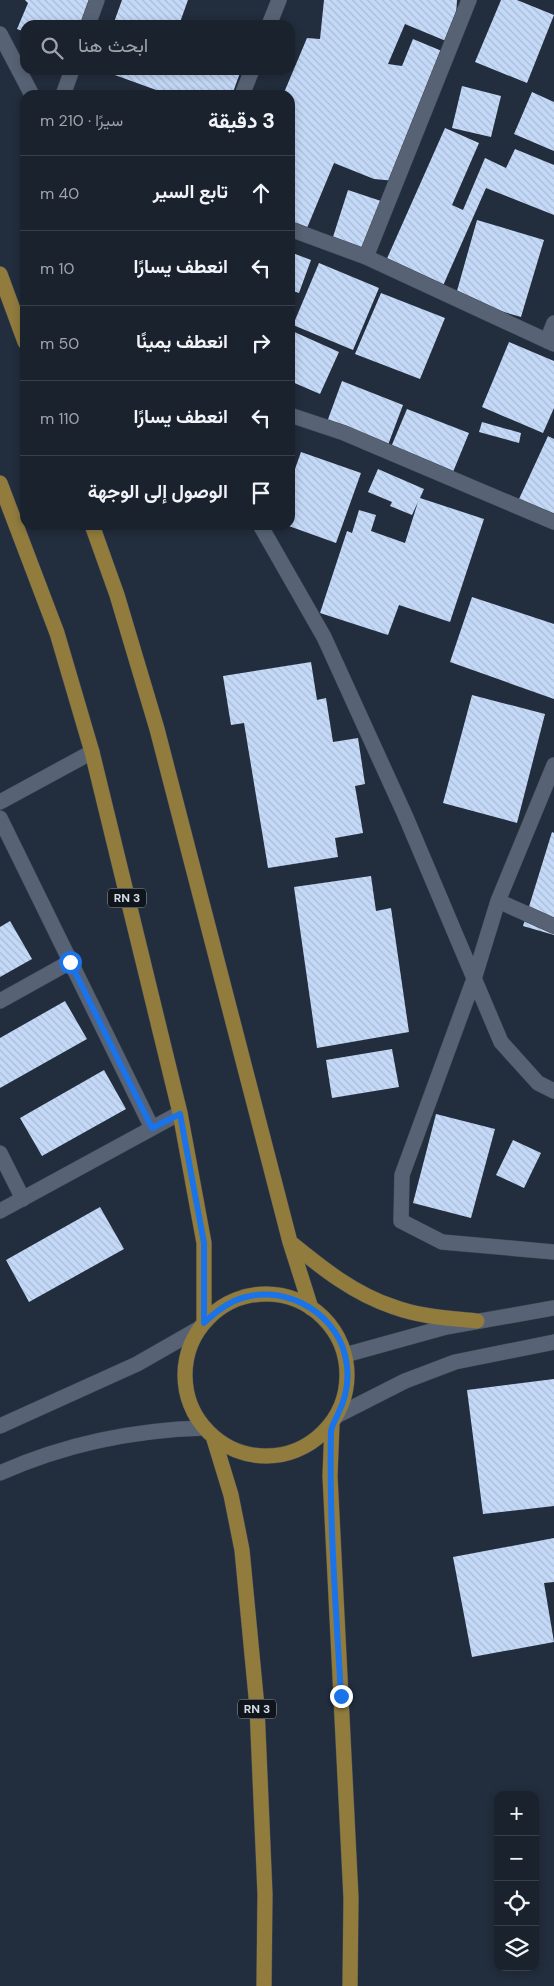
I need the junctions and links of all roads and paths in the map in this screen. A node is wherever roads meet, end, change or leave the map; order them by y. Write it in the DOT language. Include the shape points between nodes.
graph roads {
  1 [pos="96,0"];
  2 [pos="278,0"];
  3 [pos="469,0"];
  4 [pos="90,20"];
  5 [pos="271,20"];
  6 [pos="0,34"];
  7 [pos="20,72"];
  8 [pos="22,75"];
  9 [pos="70,75"];
  10 [pos="250,75"];
  11 [pos="29,90"];
  12 [pos="65,90"];
  13 [pos="244,90"];
  14 [pos="295,231"];
  15 [pos="366,257"];
  16 [pos="0,274"];
  17 [pos="554,323"];
  18 [pos="20,328"];
  19 [pos="551,343"];
  20 [pos="295,417"];
  21 [pos="0,483"];
  22 [pos="554,522"];
  23 [pos="94,530"];
  24 [pos="263,530"];
  25 [pos="92,752"];
  26 [pos="554,765"];
  27 [pos="0,802"];
  28 [pos="0,818"];
  29 [pos="498,901"];
  30 [pos="554,926"];
  31 [pos="70,962"];
  32 [pos="474,979"];
  33 [pos="0,1002"];
  34 [pos="554,1091"];
  35 [pos="180,1114"];
  36 [pos="152,1128"];
  37 [pos="0,1154"];
  38 [pos="23,1199"];
  39 [pos="0,1211"];
  40 [pos="290,1242"];
  41 [pos="554,1252"];
  42 [pos="312,1308"];
  43 [pos="554,1308"];
  44 [pos="477,1320"];
  45 [pos="202,1326"];
  46 [pos="554,1342"];
  47 [pos="345,1355"];
  48 [pos="335,1420"];
  49 [pos="0,1426"];
  50 [pos="208,1432"];
  51 [pos="0,1473"];
  52 [pos="264,1986"];
  53 [pos="350,1986"];
  1 -- 4 [label="street"];
  2 -- 5 [label="street"];
  3 -- 15 [label="street"];
  6 -- 7 [label="street"];
  8 -- 11 [label="street"];
  9 -- 12 [label="street"];
  10 -- 13 [label="street"];
  14 -- 15 [label="street"];
  15 -- 19 [label="street"];
  16 -- 18 [label="main road"];
  17 -- 19 [label="street"];
  20 -- 22 [label="street" via="344,433"];
  21 -- 25 [label="main road, RN 3" via="57,633"];
  23 -- 40 [label="main road" via="117,594 157,728"];
  24 -- 32 [label="street" via="324,637"];
  25 -- 27 [label="street"];
  25 -- 35 [label="main road, RN 3"];
  26 -- 29 [label="street"];
  28 -- 31 [label="street"];
  29 -- 30 [label="street"];
  29 -- 32 [label="street"];
  31 -- 33 [label="street"];
  31 -- 36 [label="street"];
  32 -- 34 [label="street" via="501,1042 538,1083"];
  32 -- 41 [label="street" via="402,1175 401,1221 442,1242"];
  35 -- 36 [label="street"];
  35 -- 45 [label="main road, RN 3" via="204,1243"];
  36 -- 38 [label="street"];
  37 -- 38 [label="street"];
  38 -- 39 [label="street"];
  40 -- 42 [label="main road"];
  40 -- 44 [label="main road" via="359,1292 394,1308 426,1316"];
  42 -- 45 [label="main road" via="274,1294 255,1295 236,1300 218,1310"];
  42 -- 47 [label="main road" via="338,1337"];
  43 -- 44 [label="street"];
  44 -- 47 [label="street"];
  45 -- 49 [label="street" via="123,1371"];
  45 -- 50 [label="main road" via="188,1352 185,1379 190,1405"];
  46 -- 48 [label="street" via="455,1362 405,1381"];
  47 -- 48 [label="main road" via="348,1375 345,1396"];
  48 -- 50 [label="main road" via="312,1443 288,1454 270,1456 235,1450"];
  48 -- 53 [label="main road" via="331,1485 351,1898"];
  50 -- 51 [label="street" via="141,1432 95,1441 50,1453"];
  50 -- 52 [label="main road, RN 3" via="231,1495 242,1550 257,1707"];
}
